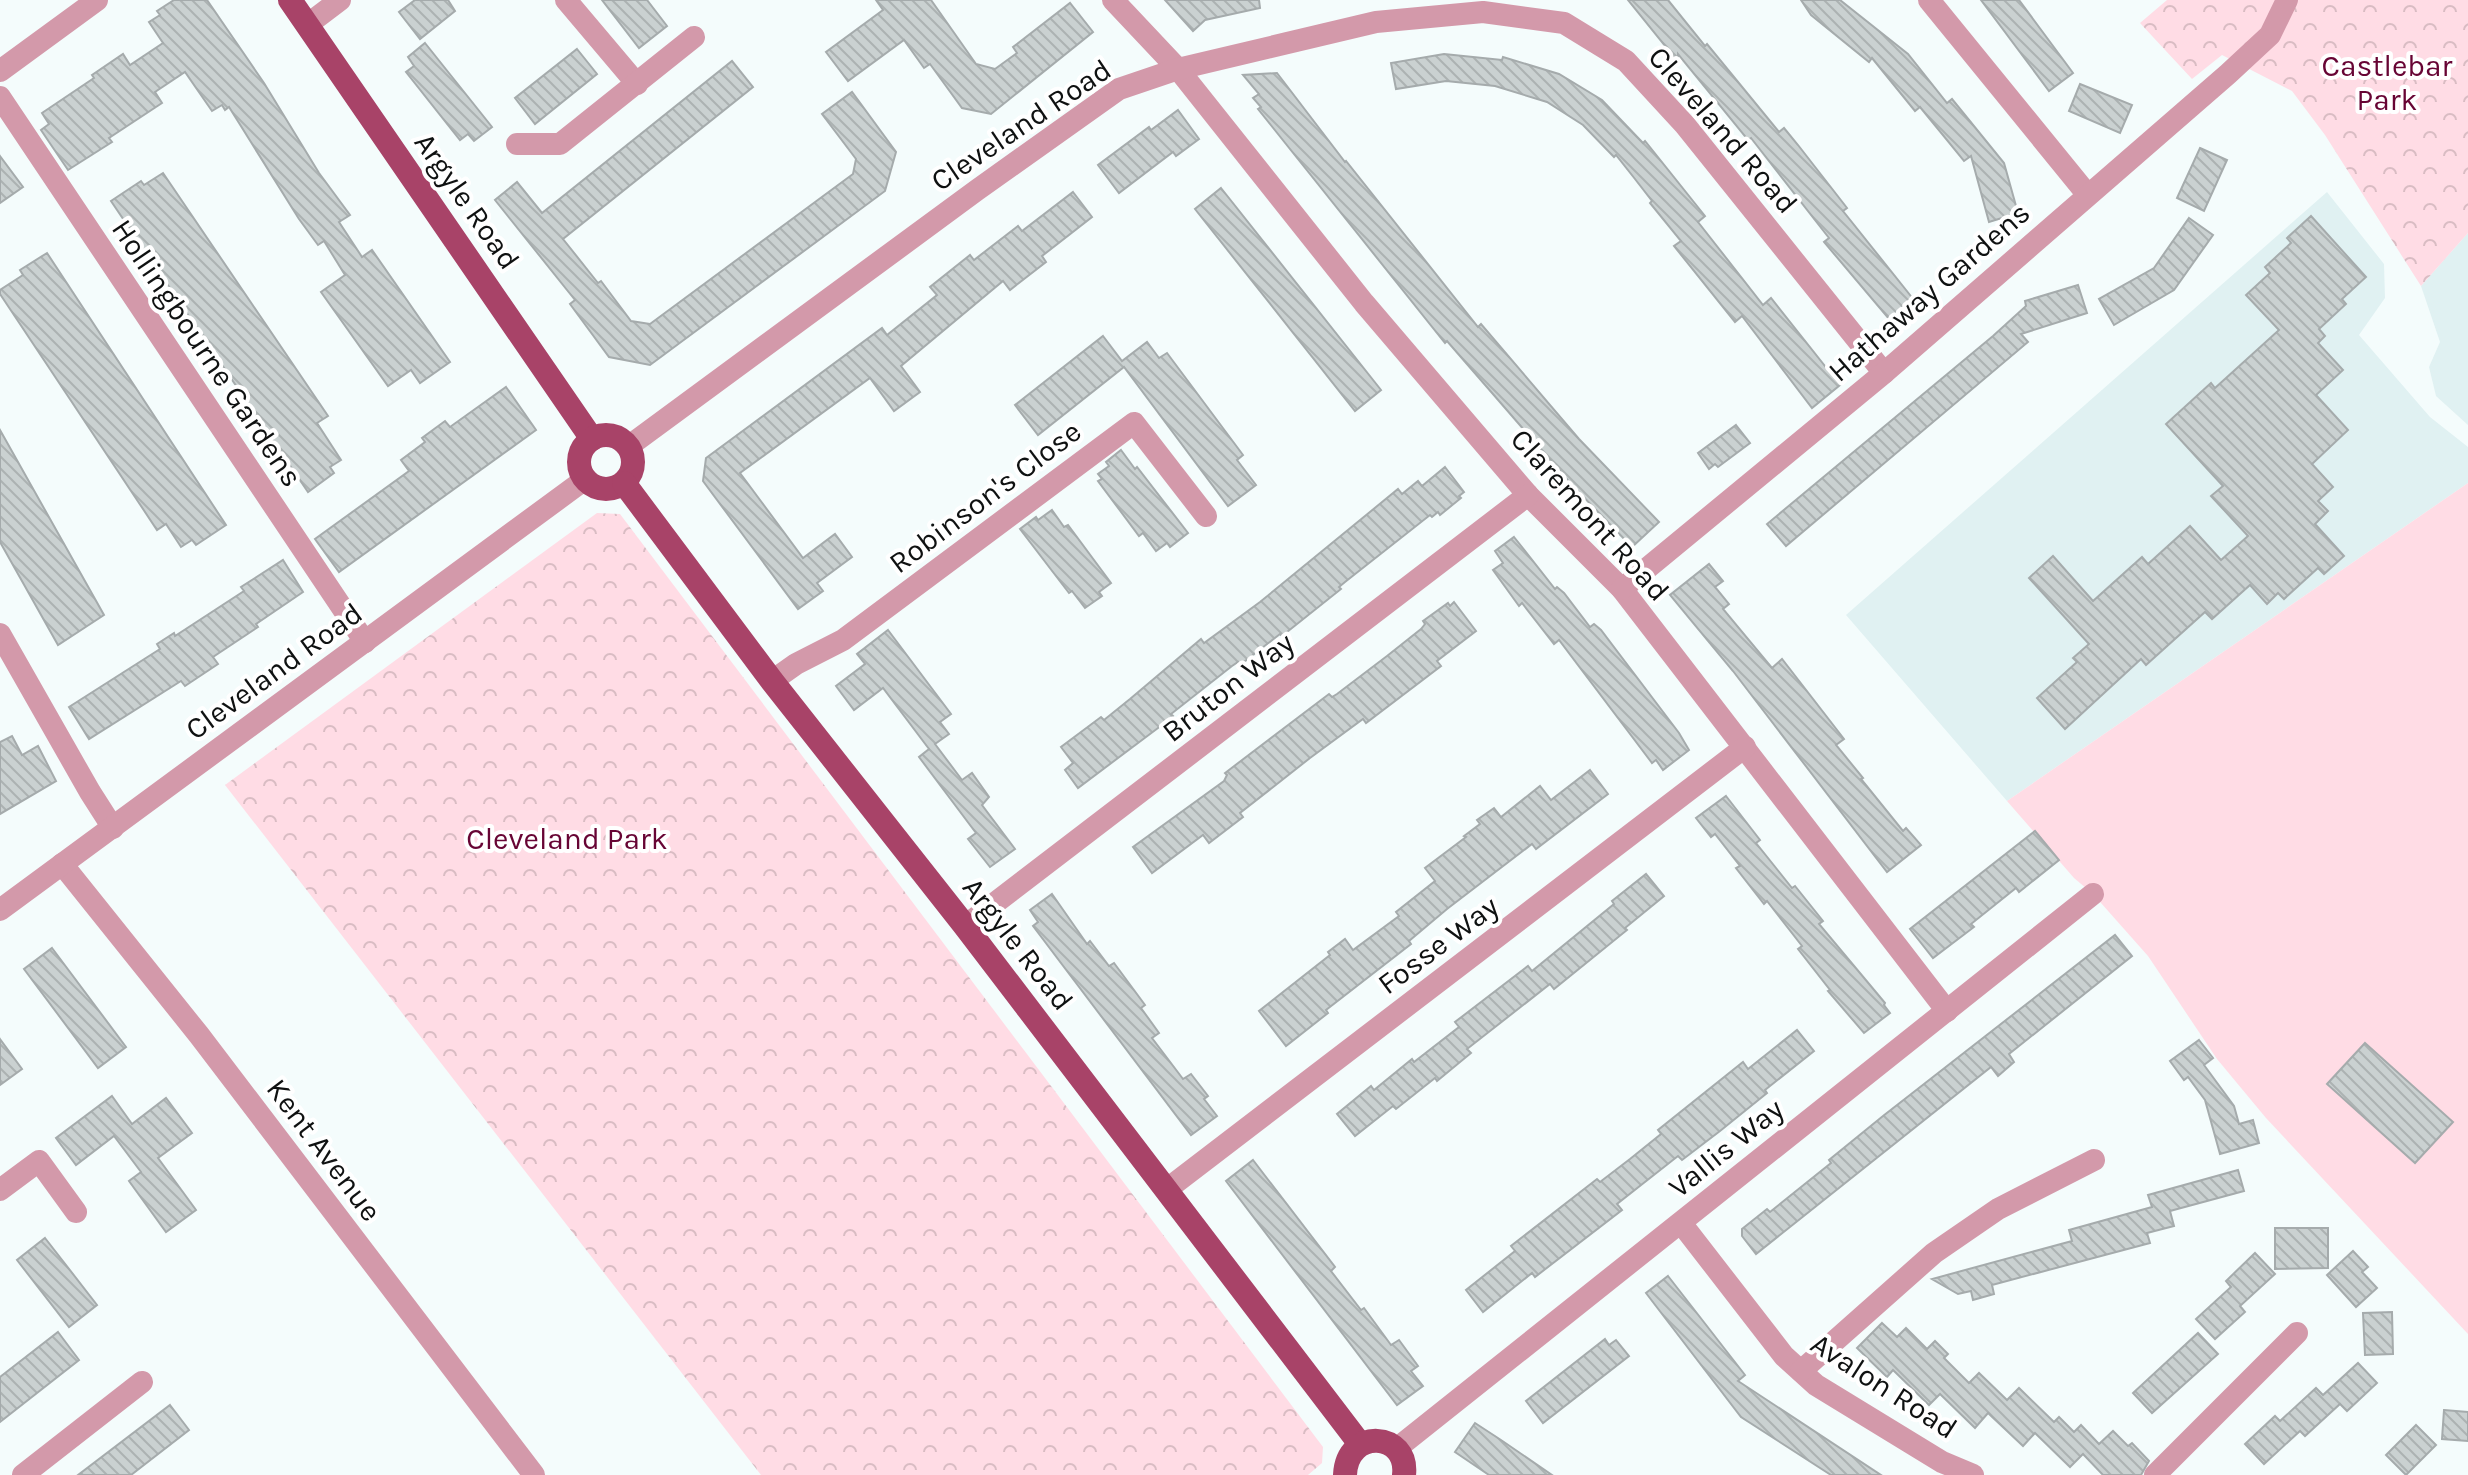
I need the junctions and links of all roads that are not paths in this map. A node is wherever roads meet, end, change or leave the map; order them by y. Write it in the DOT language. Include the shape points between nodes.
graph roads {
  1 [pos="97,0"];
  2 [pos="290,0"];
  3 [pos="340,0"];
  4 [pos="566,0"];
  5 [pos="1113,0"];
  6 [pos="1557,0"];
  7 [pos="1929,0"];
  8 [pos="2287,0"];
  9 [pos="1564,23"];
  10 [pos="307,25"];
  11 [pos="694,37"];
  12 [pos="1178,69"];
  13 [pos="0,71"];
  14 [pos="637,84"];
  15 [pos="0,97"];
  16 [pos="517,144"];
  17 [pos="2087,194"];
  18 [pos="1884,373"];
  19 [pos="592,439"];
  20 [pos="629,446"];
  21 [pos="584,480"];
  22 [pos="624,483"];
  23 [pos="1528,495"];
  24 [pos="1206,516"];
  25 [pos="1622,589"];
  26 [pos="0,634"];
  27 [pos="365,642"];
  28 [pos="772,681"];
  29 [pos="1745,747"];
  30 [pos="113,828"];
  31 [pos="62,864"];
  32 [pos="2093,894"];
  33 [pos="0,910"];
  34 [pos="965,926"];
  35 [pos="1947,1011"];
  36 [pos="2094,1160"];
  37 [pos="0,1190"];
  38 [pos="1166,1190"];
  39 [pos="76,1212"];
  40 [pos="1681,1223"];
  41 [pos="2297,1333"];
  42 [pos="1801,1371"];
  43 [pos="142,1382"];
  44 [pos="1360,1444"];
  45 [pos="1396,1449"];
  46 [pos="23,1475"];
  47 [pos="534,1475"];
  48 [pos="1345,1475"];
  49 [pos="1404,1475"];
  50 [pos="1973,1475"];
  51 [pos="2155,1475"];
  1 -- 13 [label="street"];
  2 -- 10 [label="main road, Argyle Road"];
  3 -- 10 [label="street"];
  4 -- 14 [label="street"];
  5 -- 12 [label="street, Claremont Road"];
  6 -- 9 [label="street"];
  7 -- 17 [label="street"];
  8 -- 17 [label="street, Hathaway Gardens" via="2270,35"];
  9 -- 12 [label="street, Cleveland Road" via="1483,12 1376,22"];
  9 -- 18 [label="street, Cleveland Road" via="1626,61 1685,125"];
  10 -- 19 [label="main road, Argyle Road"];
  11 -- 14 [label="street"];
  12 -- 20 [label="street, Cleveland Road" via="1119,89"];
  12 -- 23 [label="street, Claremont Road" via="1364,303"];
  14 -- 16 [label="street" via="560,144"];
  15 -- 27 [label="street, Hollingbourne Gardens"];
  17 -- 18 [label="street, Hathaway Gardens"];
  18 -- 25 [label="street, Hathaway Gardens"];
  19 -- 20 [label="main road" via="618,437"];
  19 -- 21 [label="main road" via="579,458"];
  20 -- 22 [label="main road" via="634,460"];
  21 -- 22 [label="main road" via="603,490"];
  21 -- 27 [label="street, Cleveland Road"];
  22 -- 28 [label="main road, Argyle Road"];
  23 -- 25 [label="street, Claremont Road"];
  23 -- 34 [label="street, Bruton Way"];
  24 -- 28 [label="street, Robinson's Close" via="1134,423 843,640"];
  25 -- 29 [label="street, Claremont Road"];
  26 -- 30 [label="street"];
  27 -- 30 [label="street, Cleveland Road"];
  28 -- 34 [label="main road, Argyle Road"];
  29 -- 35 [label="street, Claremont Road"];
  29 -- 38 [label="street, Fosse Way"];
  30 -- 31 [label="street, Cleveland Road"];
  31 -- 33 [label="street, Cleveland Road"];
  31 -- 47 [label="street, Kent Avenue" via="207,1045"];
  32 -- 35 [label="street, Vallis Way"];
  34 -- 38 [label="main road, Argyle Road"];
  35 -- 40 [label="street, Vallis Way"];
  36 -- 42 [label="street" via="1998,1209 1934,1253"];
  37 -- 39 [label="street" via="39,1161"];
  38 -- 44 [label="main road, Argyle Road"];
  40 -- 42 [label="street, Avalon Road"];
  40 -- 45 [label="street, Vallis Way"];
  41 -- 51 [label="street"];
  42 -- 50 [label="street, Avalon Road" via="1942,1462"];
  43 -- 46 [label="street"];
  44 -- 45 [label="main road" via="1381,1441"];
  44 -- 48 [label="main road" via="1346,1460"];
  45 -- 49 [label="main road"];
}
